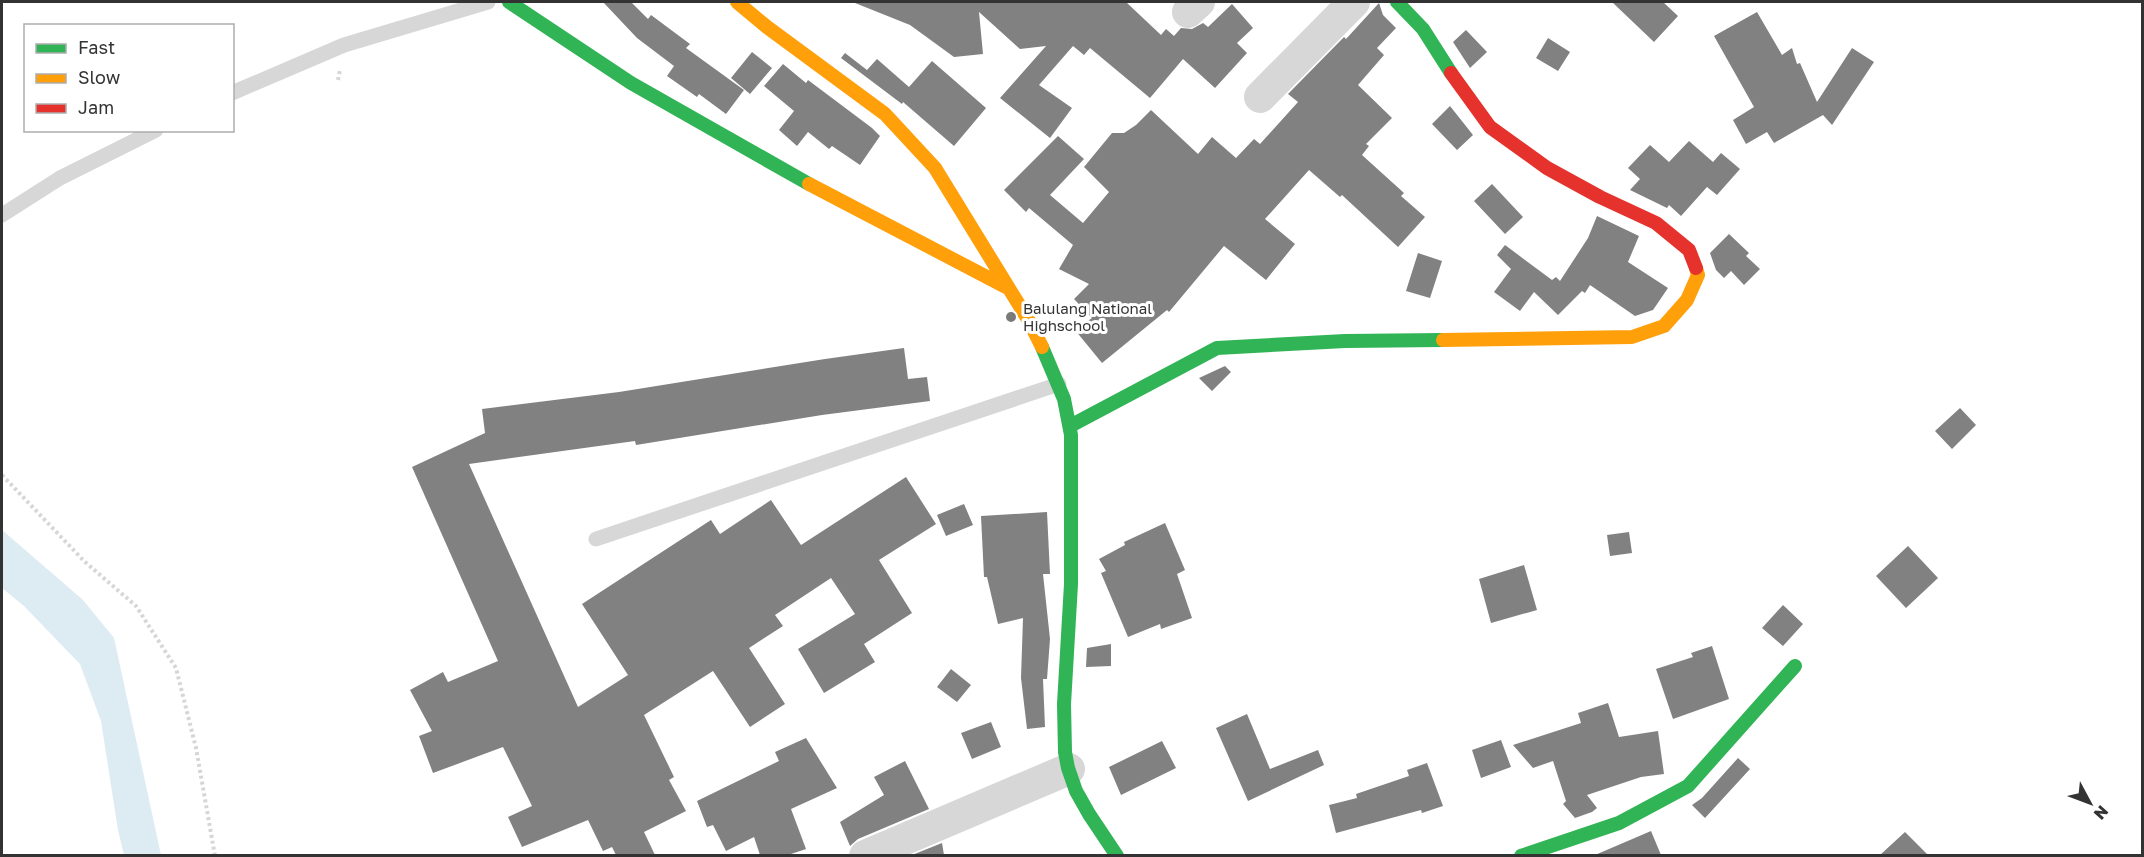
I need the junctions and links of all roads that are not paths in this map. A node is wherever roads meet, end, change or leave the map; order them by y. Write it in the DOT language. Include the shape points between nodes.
graph roads {
  1 [pos="488,2"];
  2 [pos="509,2"];
  3 [pos="737,2"];
  4 [pos="1353,2"];
  5 [pos="1397,2"];
  6 [pos="234,92"];
  7 [pos="1260,97"];
  8 [pos="152,132"];
  9 [pos="2,215"];
  10 [pos="1006,287"];
  11 [pos="1059,384"];
  12 [pos="1070,426"];
  13 [pos="596,539"];
  14 [pos="1795,666"];
  15 [pos="1069,769"];
  16 [pos="865,855"];
  17 [pos="1117,855"];
  18 [pos="1521,855"];
  1 -- 6 [label="lane" via="344,45"];
  2 -- 10 [label="street" via="641,89 811,185"];
  3 -- 10 [label="street" via="885,114 934,168"];
  4 -- 7 [label="street"];
  5 -- 12 [label="street" via="1424,29 1460,88 1490,127 1546,168 1656,223 1689,250 1698,275 1687,300 1664,326 1632,337 1346,341 1217,348"];
  8 -- 9 [label="lane" via="60,178"];
  10 -- 11 [label="street" via="1029,321"];
  11 -- 12 [label="street"];
  11 -- 13 [label="lane"];
  12 -- 15 [label="street" via="1071,537 1065,699"];
  14 -- 18 [label="street" via="1688,786 1619,824"];
  15 -- 16 [label="street"];
  15 -- 17 [label="street" via="1081,798"];
}
